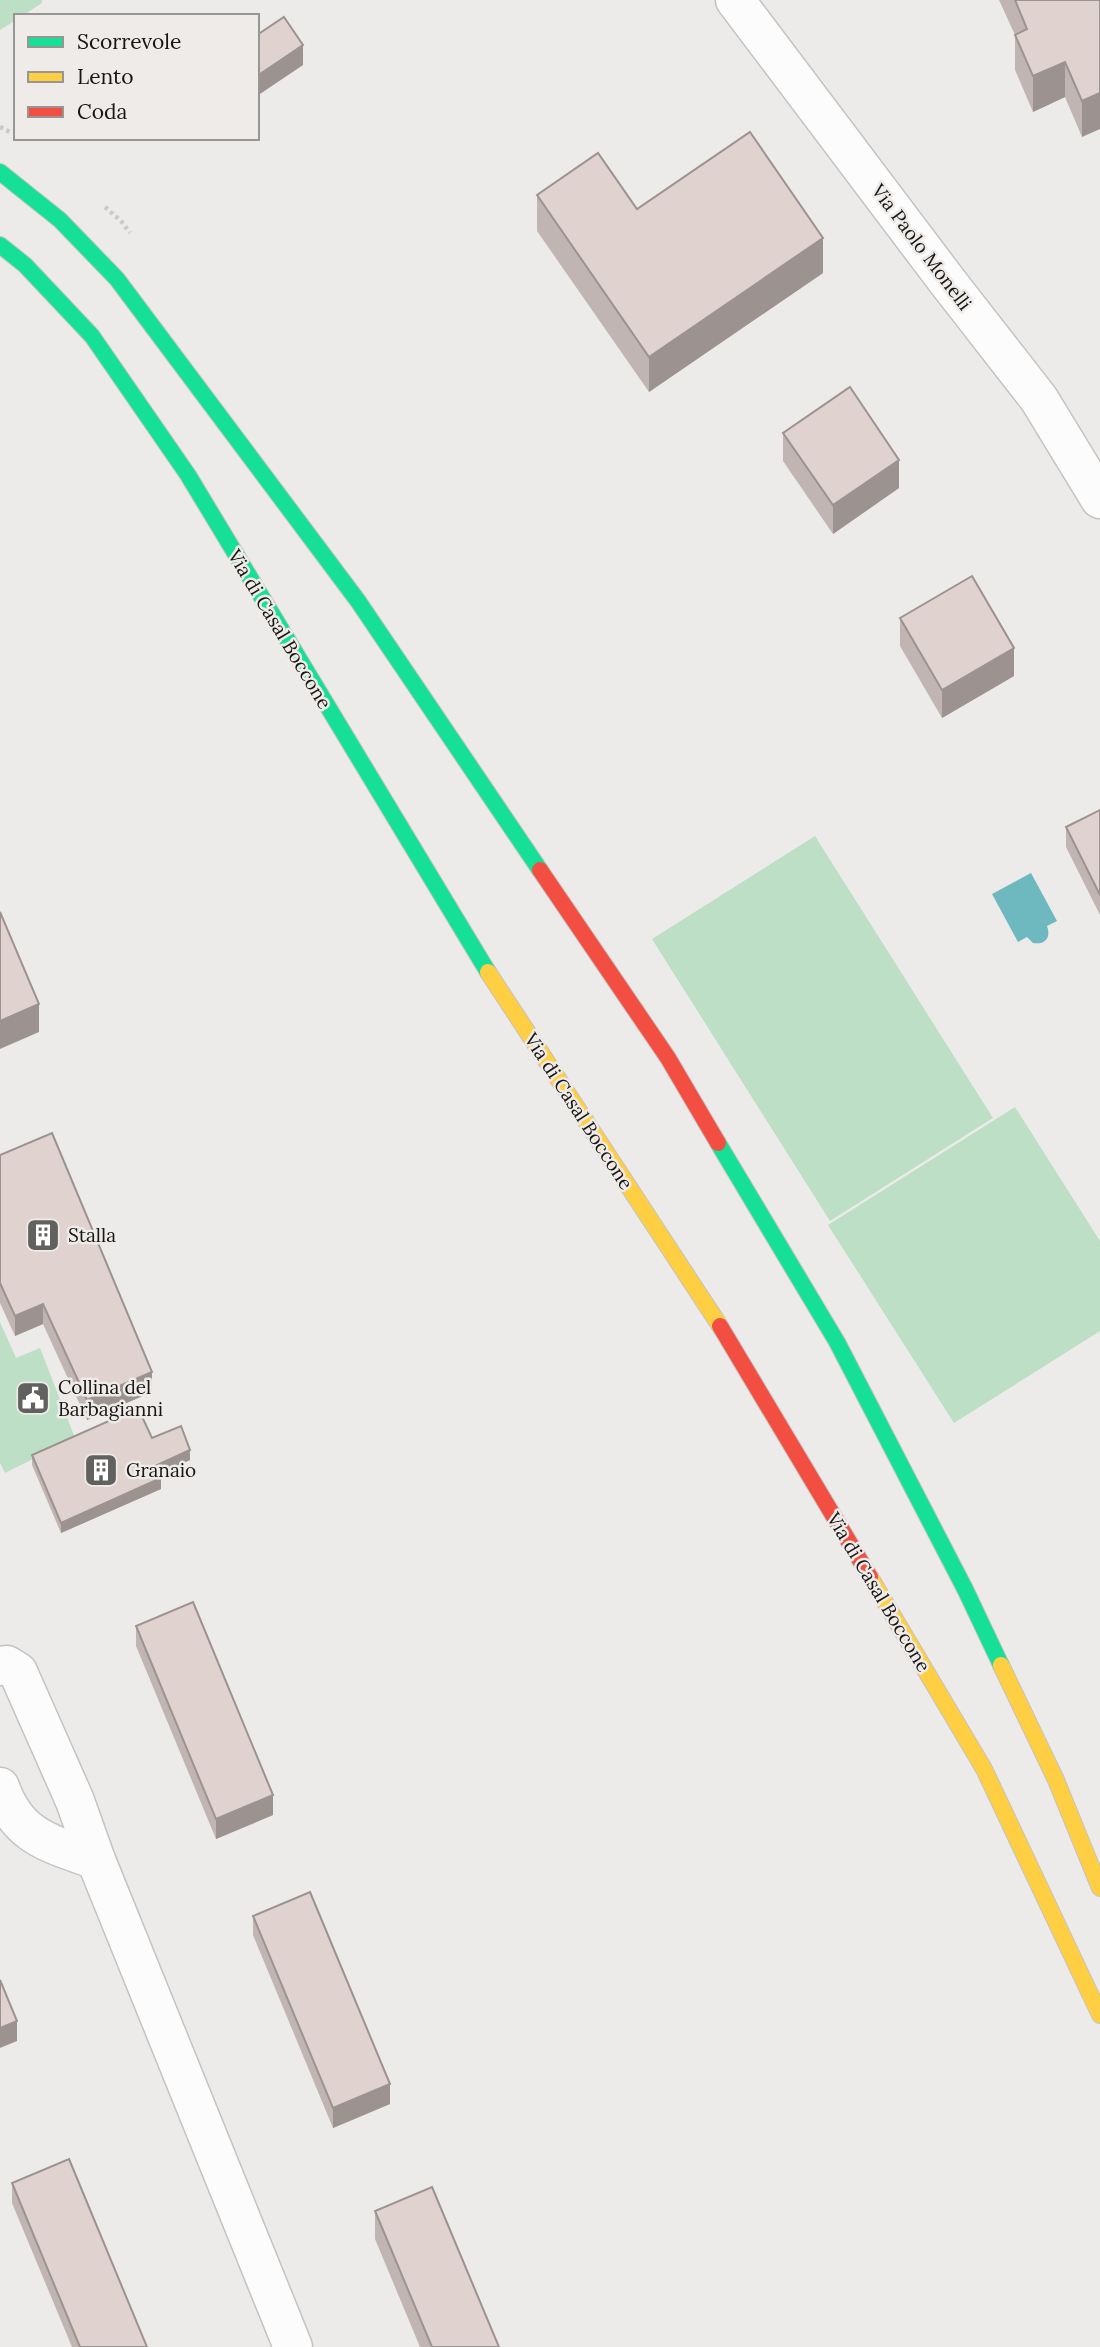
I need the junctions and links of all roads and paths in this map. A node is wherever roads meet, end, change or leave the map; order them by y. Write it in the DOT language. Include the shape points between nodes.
graph roads {
  1 [pos="736,0"];
  2 [pos="0,172"];
  3 [pos="0,246"];
  4 [pos="1100,499"];
  5 [pos="0,1666"];
  6 [pos="0,1787"];
  7 [pos="96,1860"];
  8 [pos="1100,1888"];
  9 [pos="1100,2015"];
  10 [pos="293,2347"];
  1 -- 4 [label="street, Via Paolo Monelli" via="1039,399"];
  2 -- 8 [label="street" via="60,219 117,279 358,601 668,1058 836,1342 946,1552 1056,1780"];
  3 -- 9 [label="street, Via di Casal Boccone" via="25,265 92,336 188,475 465,937 740,1357 984,1769"];
  5 -- 7 [label="street" via="18,1672 23,1682"];
  6 -- 7 [label="street" via="6,1803 29,1832"];
  7 -- 10 [label="street"];
}
